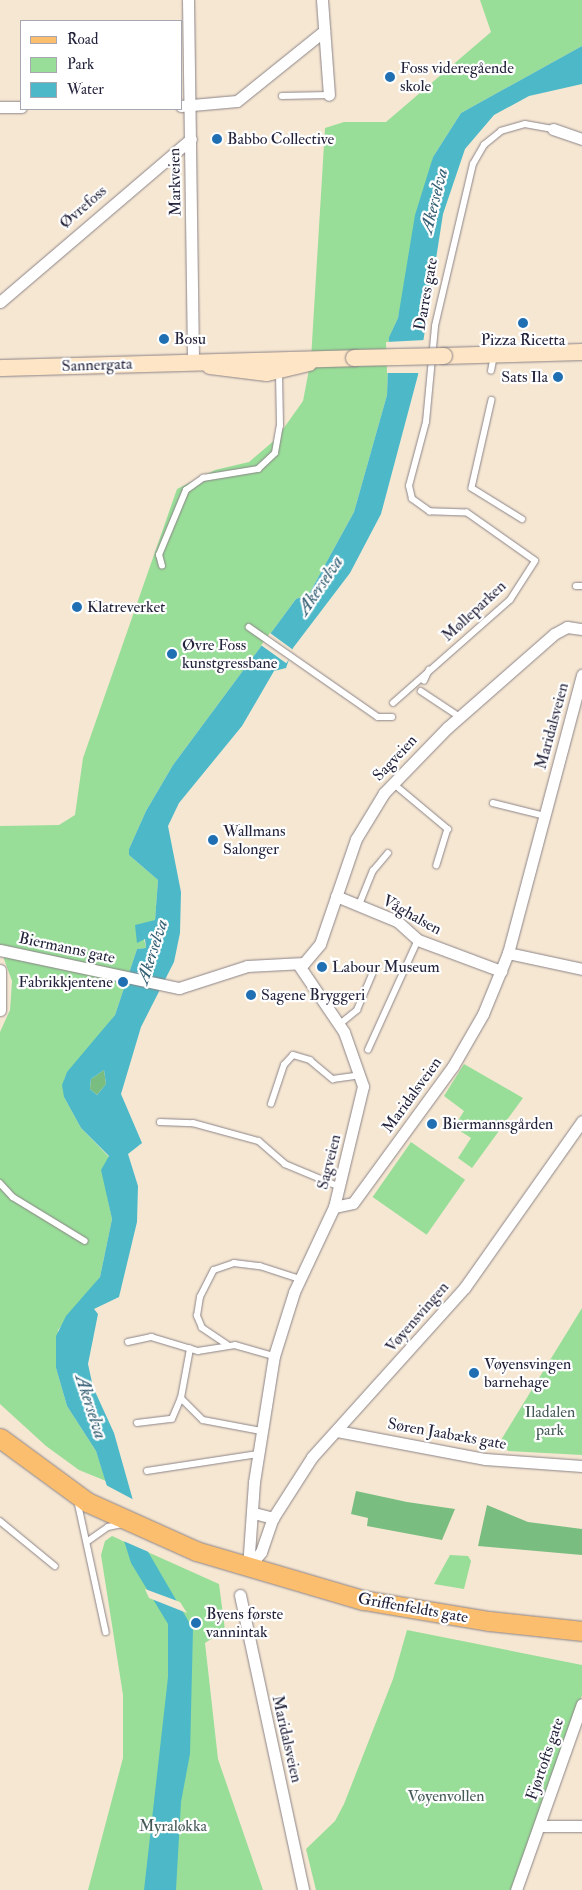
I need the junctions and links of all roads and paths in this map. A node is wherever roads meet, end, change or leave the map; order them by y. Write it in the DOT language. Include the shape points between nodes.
graph roads {
  1 [pos="188,0"];
  2 [pos="322,0"];
  3 [pos="324,31"];
  4 [pos="329,95"];
  5 [pos="282,96"];
  6 [pos="186,106"];
  7 [pos="0,107"];
  8 [pos="20,107"];
  9 [pos="553,128"];
  10 [pos="191,139"];
  11 [pos="582,139"];
  12 [pos="0,302"];
  13 [pos="582,352"];
  14 [pos="494,354"];
  15 [pos="194,363"];
  16 [pos="279,365"];
  17 [pos="0,368"];
  18 [pos="491,371"];
  19 [pos="492,400"];
  20 [pos="412,499"];
  21 [pos="522,519"];
  22 [pos="162,566"];
  23 [pos="249,627"];
  24 [pos="582,629"];
  25 [pos="429,670"];
  26 [pos="582,675"];
  27 [pos="424,681"];
  28 [pos="421,691"];
  29 [pos="393,703"];
  30 [pos="577,715"];
  31 [pos="392,717"];
  32 [pos="460,717"];
  33 [pos="393,783"];
  34 [pos="493,803"];
  35 [pos="545,816"];
  36 [pos="388,853"];
  37 [pos="437,865"];
  38 [pos="336,896"];
  39 [pos="359,905"];
  40 [pos="418,940"];
  41 [pos="0,950"];
  42 [pos="508,953"];
  43 [pos="298,964"];
  44 [pos="582,969"];
  45 [pos="0,970"];
  46 [pos="502,971"];
  47 [pos="372,974"];
  48 [pos="0,1010"];
  49 [pos="340,1024"];
  50 [pos="368,1050"];
  51 [pos="362,1075"];
  52 [pos="271,1104"];
  53 [pos="582,1121"];
  54 [pos="160,1122"];
  55 [pos="0,1182"];
  56 [pos="340,1187"];
  57 [pos="334,1207"];
  58 [pos="85,1241"];
  59 [pos="300,1279"];
  60 [pos="128,1342"];
  61 [pos="227,1346"];
  62 [pos="190,1350"];
  63 [pos="274,1356"];
  64 [pos="181,1398"];
  65 [pos="136,1424"];
  66 [pos="337,1431"];
  67 [pos="261,1432"];
  68 [pos="0,1438"];
  69 [pos="258,1454"];
  70 [pos="582,1466"];
  71 [pos="147,1471"];
  72 [pos="76,1495"];
  73 [pos="263,1515"];
  74 [pos="105,1519"];
  75 [pos="0,1520"];
  76 [pos="88,1542"];
  77 [pos="55,1566"];
  78 [pos="248,1568"];
  79 [pos="240,1595"];
  80 [pos="582,1630"];
  81 [pos="106,1632"];
  82 [pos="582,1704"];
  83 [pos="539,1826"];
  84 [pos="582,1826"];
  85 [pos="303,1890"];
  86 [pos="516,1890"];
  1 -- 6 [label="street, Markveien"];
  2 -- 3 [label="street"];
  3 -- 4 [label="street"];
  3 -- 6 [label="street" via="237,100"];
  4 -- 5 [label="lane"];
  6 -- 10 [label="street, Markveien"];
  7 -- 8 [label="street"];
  9 -- 11 [label="street, Darres gate"];
  9 -- 20 [label="lane, Darres gate" via="525,124 501,131 484,144 473,164 435,326 426,422 409,482"];
  10 -- 12 [label="street, Øvrefoss"];
  10 -- 15 [label="street, Markveien"];
  13 -- 14 [label="street, Sannergata"];
  14 -- 16 [label="street, Sannergata, bridge" via="321,359"];
  14 -- 18 [label="lane"];
  15 -- 16 [label="street, Sannergata"];
  15 -- 17 [label="street, Sannergata"];
  16 -- 22 [label="lane" via="280,426 275,452 258,468 203,478 186,490 159,554"];
  19 -- 21 [label="lane" via="472,488"];
  20 -- 25 [label="lane, Mølleparken" via="437,514 467,513 535,561 510,600"];
  23 -- 31 [label="lane" via="378,717"];
  24 -- 32 [label="street, Sagveien" via="559,631"];
  25 -- 27 [label="lane, Mølleparken"];
  25 -- 29 [label="lane, Mølleparken"];
  26 -- 30 [label="street, Maridalsveien"];
  28 -- 32 [label="lane"];
  30 -- 35 [label="street, Maridalsveien"];
  32 -- 33 [label="street, Sagveien"];
  33 -- 37 [label="lane" via="448,828"];
  33 -- 38 [label="street, Sagveien" via="364,823"];
  34 -- 35 [label="lane"];
  35 -- 42 [label="street, Maridalsveien"];
  36 -- 39 [label="lane" via="373,871"];
  38 -- 39 [label="street, Våghalsen"];
  38 -- 43 [label="street, Sagveien" via="314,955"];
  39 -- 40 [label="street, Våghalsen" via="396,921"];
  40 -- 46 [label="street, Våghalsen"];
  40 -- 50 [label="lane"];
  41 -- 43 [label="street, Biermanns gate" via="176,988 247,966"];
  42 -- 44 [label="street"];
  42 -- 46 [label="street, Maridalsveien"];
  43 -- 49 [label="street, Sagveien"];
  45 -- 48 [label="street"];
  46 -- 57 [label="street, Maridalsveien" via="475,1032 453,1066 353,1203"];
  47 -- 49 [label="lane" via="357,1010"];
  49 -- 51 [label="street, Sagveien"];
  51 -- 52 [label="lane" via="333,1079 310,1060 293,1055 284,1065"];
  51 -- 56 [label="street, Sagveien" via="363,1092"];
  53 -- 66 [label="street, Vøyensvingen" via="465,1286"];
  54 -- 56 [label="lane" via="193,1124 259,1141 285,1164"];
  55 -- 58 [label="lane" via="13,1197"];
  56 -- 57 [label="street, Sagveien"];
  57 -- 59 [label="street"];
  59 -- 61 [label="lane" via="260,1266 234,1263 214,1270 200,1297 198,1316 202,1328"];
  59 -- 63 [label="street"];
  60 -- 62 [label="lane" via="151,1337"];
  61 -- 62 [label="lane"];
  61 -- 63 [label="lane"];
  62 -- 64 [label="lane"];
  63 -- 67 [label="street"];
  64 -- 65 [label="lane" via="172,1419"];
  64 -- 67 [label="lane" via="203,1420"];
  66 -- 70 [label="street, Søren Jaabæks gate" via="492,1460"];
  66 -- 73 [label="street, Vøyensvingen"];
  67 -- 69 [label="street"];
  68 -- 72 [label="main road, Griffenfeldts gate"];
  69 -- 71 [label="lane"];
  69 -- 73 [label="street"];
  72 -- 74 [label="main road, Griffenfeldts gate"];
  72 -- 76 [label="lane"];
  73 -- 78 [label="street"];
  73 -- 78 [label="street" via="262,1552"];
  74 -- 76 [label="lane"];
  74 -- 78 [label="main road, Griffenfeldts gate"];
  75 -- 77 [label="lane"];
  76 -- 81 [label="lane"];
  78 -- 80 [label="main road, Griffenfeldts gate" via="409,1608"];
  79 -- 85 [label="street, Maridalsveien"];
  82 -- 83 [label="street, Fjørtofts gate"];
  83 -- 84 [label="street, Fjørtofts gate"];
  83 -- 86 [label="street, Fjørtofts gate"];
}
